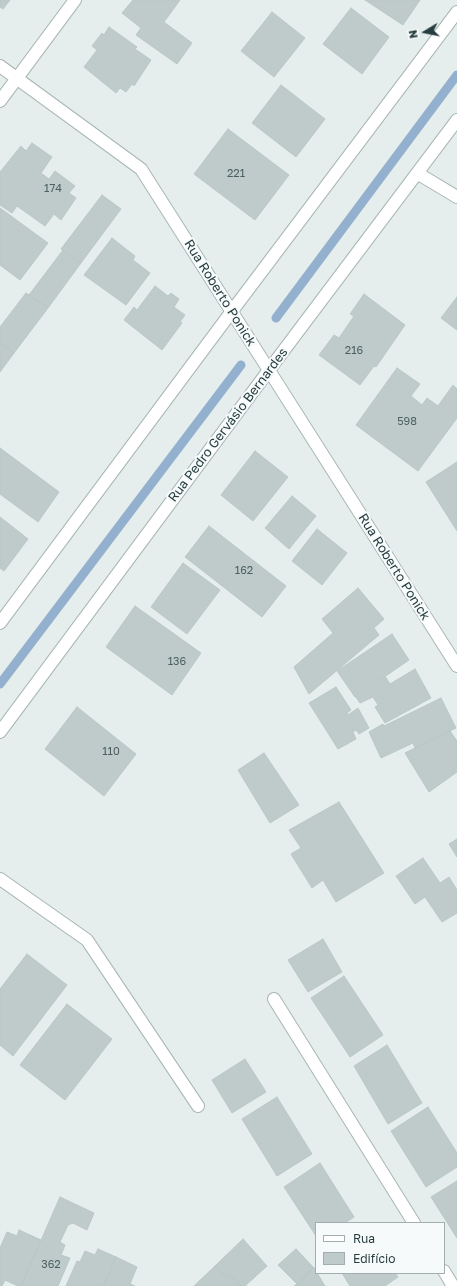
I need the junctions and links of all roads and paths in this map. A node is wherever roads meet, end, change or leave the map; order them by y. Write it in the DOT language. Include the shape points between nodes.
graph roads {
  1 [pos="75,0"];
  2 [pos="457,12"];
  3 [pos="0,66"];
  4 [pos="17,78"];
  5 [pos="0,101"];
  6 [pos="457,120"];
  7 [pos="417,173"];
  8 [pos="457,197"];
  9 [pos="232,312"];
  10 [pos="269,370"];
  11 [pos="0,623"];
  12 [pos="457,666"];
  13 [pos="0,732"];
  14 [pos="0,879"];
  15 [pos="274,999"];
  16 [pos="198,1106"];
  17 [pos="413,1222"];
  18 [pos="445,1273"];
  19 [pos="453,1286"];
  1 -- 4 [label="street"];
  2 -- 9 [label="street"];
  3 -- 4 [label="street, Rua Roberto Ponick"];
  4 -- 5 [label="street"];
  4 -- 9 [label="street, Rua Roberto Ponick" via="141,169"];
  6 -- 7 [label="street, Rua Pedro Gervásio Bernardes"];
  7 -- 8 [label="street"];
  7 -- 10 [label="street, Rua Pedro Gervásio Bernardes"];
  9 -- 10 [label="street, Rua Roberto Ponick"];
  9 -- 11 [label="street"];
  10 -- 12 [label="street, Rua Roberto Ponick"];
  10 -- 13 [label="street, Rua Pedro Gervásio Bernardes"];
  14 -- 16 [label="street" via="87,940"];
  15 -- 17 [label="street"];
  18 -- 19 [label="street"];
}
